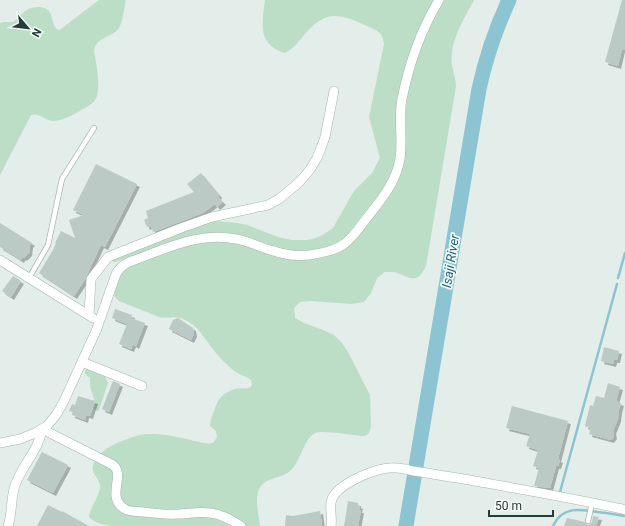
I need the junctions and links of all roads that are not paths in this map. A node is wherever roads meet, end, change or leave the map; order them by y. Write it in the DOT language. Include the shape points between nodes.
graph roads {
  1 [pos="439,0"];
  2 [pos="334,91"];
  3 [pos="94,128"];
  4 [pos="0,260"];
  5 [pos="29,278"];
  6 [pos="88,315"];
  7 [pos="100,321"];
  8 [pos="82,362"];
  9 [pos="142,386"];
  10 [pos="42,429"];
  11 [pos="0,443"];
  12 [pos="592,505"];
  13 [pos="625,510"];
  14 [pos="588,521"];
  15 [pos="8,526"];
  16 [pos="241,526"];
  17 [pos="331,526"];
  1 -- 7 [label="street" via="425,27 405,86 400,160 395,176 388,191 349,240 338,248 316,254 299,255 273,251 226,237 209,237 184,242 128,262 119,269"];
  2 -- 6 [label="street" via="322,148 311,168 296,185 268,205 212,217 108,257 91,279"];
  3 -- 5 [label="lane" via="62,179 48,245"];
  4 -- 5 [label="street"];
  5 -- 6 [label="street"];
  6 -- 7 [label="street"];
  7 -- 8 [label="street"];
  8 -- 9 [label="street"];
  8 -- 10 [label="street" via="60,410"];
  10 -- 11 [label="street" via="20,439"];
  10 -- 15 [label="street" via="38,444 15,484"];
  10 -- 16 [label="street" via="113,465 118,472 115,493 117,499 130,511 165,514 212,513"];
  12 -- 13 [label="street"];
  12 -- 14 [label="lane"];
  12 -- 17 [label="street" via="560,496 398,468 384,468 350,482 334,494 331,503"];
}
